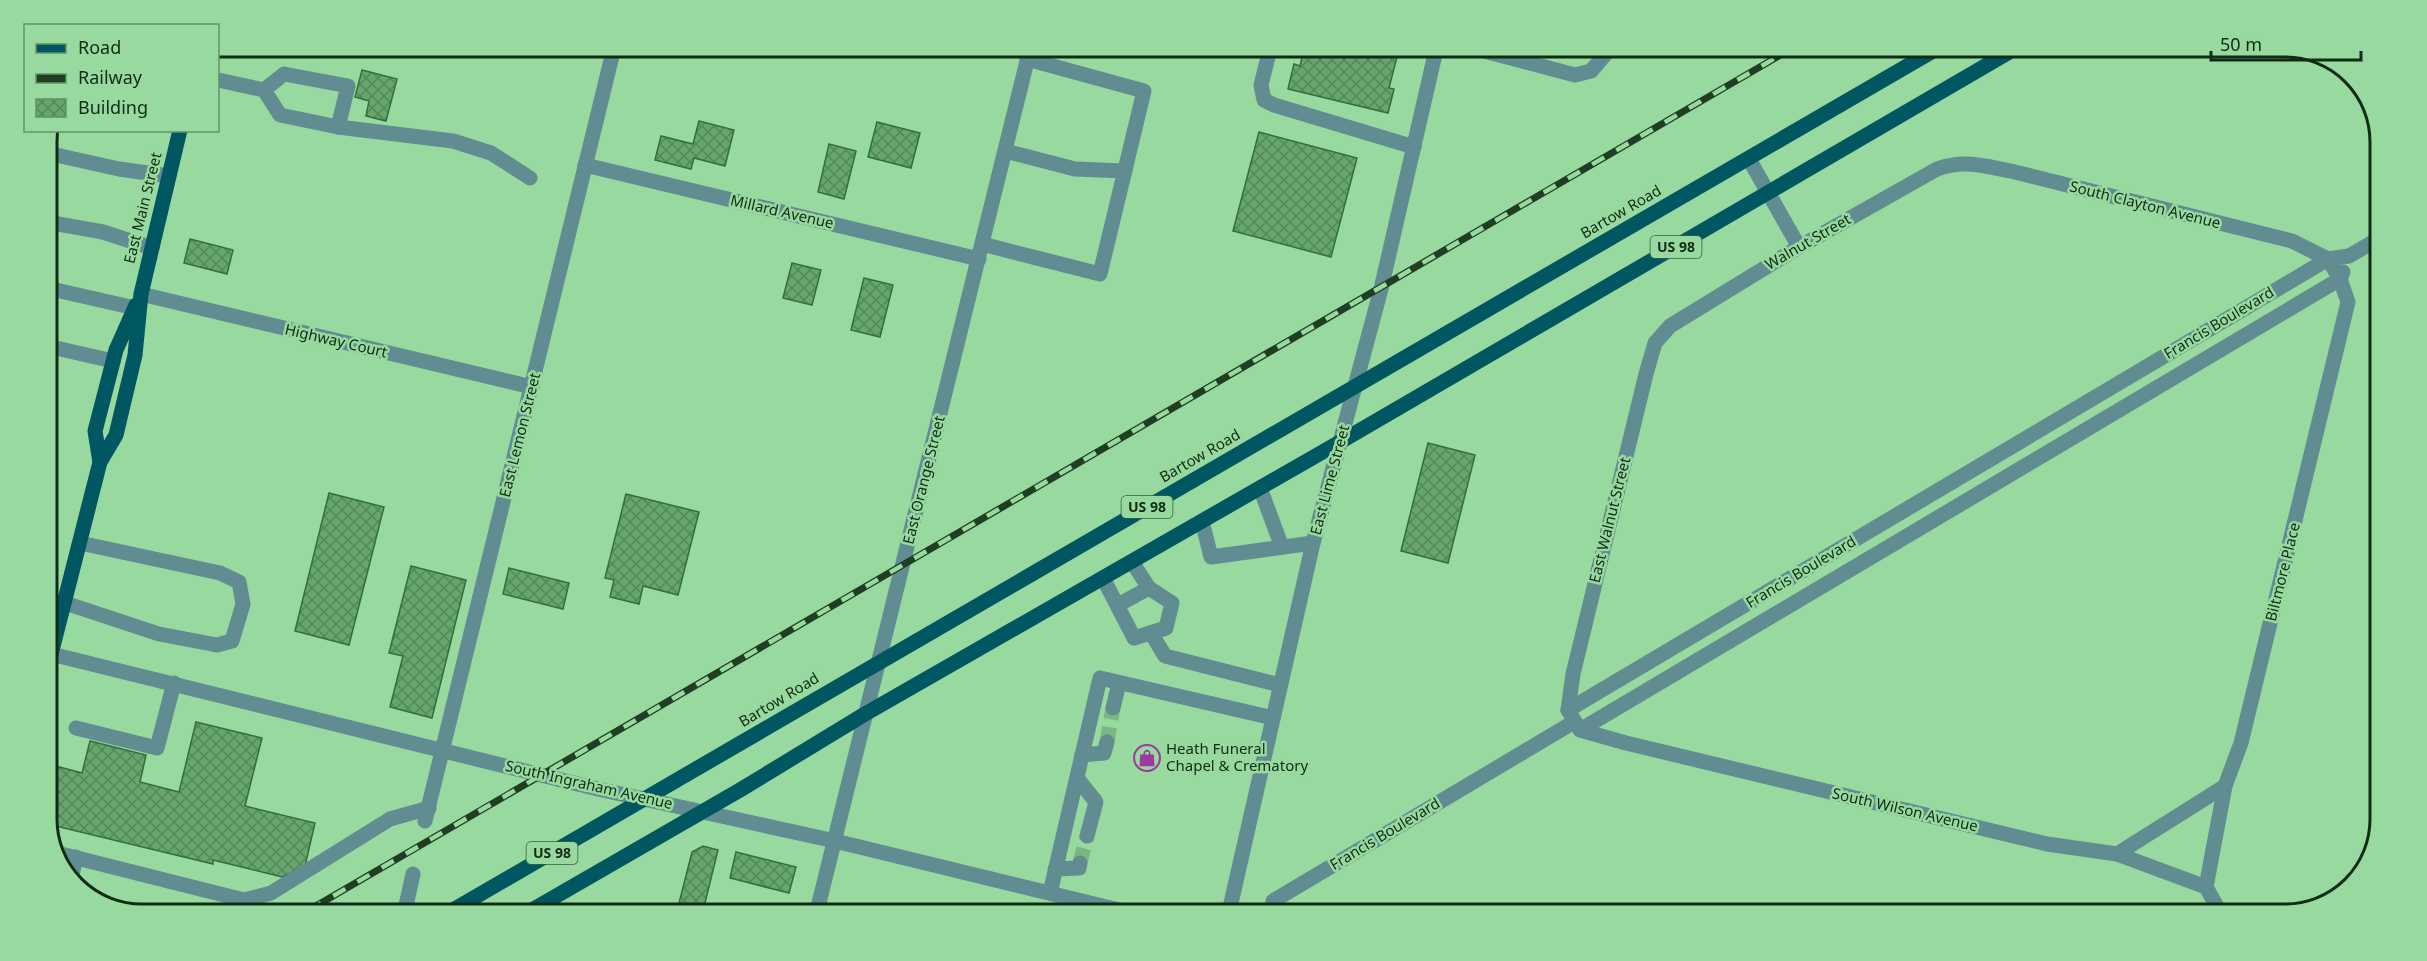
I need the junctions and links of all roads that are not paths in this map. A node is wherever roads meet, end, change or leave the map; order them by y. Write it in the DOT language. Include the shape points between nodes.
graph roads {
  1 [pos="612,57"];
  2 [pos="1027,57"];
  3 [pos="1037,57"];
  4 [pos="1268,57"];
  5 [pos="1434,57"];
  6 [pos="1507,57"];
  7 [pos="1603,57"];
  8 [pos="1923,57"];
  9 [pos="2001,57"];
  10 [pos="219,80"];
  11 [pos="264,90"];
  12 [pos="338,127"];
  13 [pos="180,132"];
  14 [pos="1414,147"];
  15 [pos="1005,151"];
  16 [pos="57,155"];
  17 [pos="1749,159"];
  18 [pos="1959,163"];
  19 [pos="585,165"];
  20 [pos="1125,171"];
  21 [pos="169,176"];
  22 [pos="530,178"];
  23 [pos="1768,193"];
  24 [pos="57,224"];
  25 [pos="2370,244"];
  26 [pos="1799,247"];
  27 [pos="152,248"];
  28 [pos="980,251"];
  29 [pos="2349,256"];
  30 [pos="2328,259"];
  31 [pos="2340,279"];
  32 [pos="57,289"];
  33 [pos="138,301"];
  34 [pos="1663,334"];
  35 [pos="57,348"];
  36 [pos="113,361"];
  37 [pos="532,387"];
  38 [pos="1355,388"];
  39 [pos="2075,409"];
  40 [pos="2088,429"];
  41 [pos="1341,442"];
  42 [pos="100,462"];
  43 [pos="1260,488"];
  44 [pos="1202,521"];
  45 [pos="80,543"];
  46 [pos="1313,543"];
  47 [pos="1282,547"];
  48 [pos="1824,558"];
  49 [pos="1132,561"];
  50 [pos="1103,578"];
  51 [pos="1837,578"];
  52 [pos="1149,588"];
  53 [pos="64,603"];
  54 [pos="1118,605"];
  55 [pos="57,626"];
  56 [pos="1151,633"];
  57 [pos="57,655"];
  58 [pos="877,662"];
  59 [pos="174,683"];
  60 [pos="1119,683"];
  61 [pos="1280,685"];
  62 [pos="1113,708"];
  63 [pos="864,714"];
  64 [pos="1273,718"];
  65 [pos="1574,721"];
  66 [pos="76,728"];
  67 [pos="1107,742"];
  68 [pos="443,750"];
  69 [pos="1082,755"];
  70 [pos="1077,778"];
  71 [pos="2225,786"];
  72 [pos="645,800"];
  73 [pos="703,812"];
  74 [pos="1087,836"];
  75 [pos="835,841"];
  76 [pos="2117,854"];
  77 [pos="65,855"];
  78 [pos="76,857"];
  79 [pos="1080,863"];
  80 [pos="73,869"];
  81 [pos="1055,869"];
  82 [pos="414,874"];
  83 [pos="2206,887"];
  84 [pos="1050,893"];
  85 [pos="244,900"];
  86 [pos="1273,901"];
  87 [pos="238,904"];
  88 [pos="406,904"];
  89 [pos="463,904"];
  90 [pos="542,904"];
  91 [pos="819,904"];
  92 [pos="1095,904"];
  93 [pos="1231,904"];
  94 [pos="2216,904"];
  1 -- 19 [label="street, East Lemon Street"];
  2 -- 15 [label="street, East Orange Street"];
  3 -- 20 [label="street" via="1144,91"];
  4 -- 14 [label="street" via="1261,85 1264,100"];
  5 -- 14 [label="street, East Lime Street"];
  6 -- 7 [label="street" via="1575,75 1591,71"];
  8 -- 17 [label="main road, Bartow Road / US 98"];
  9 -- 23 [label="main road, US 98"];
  10 -- 11 [label="street"];
  11 -- 12 [label="street" via="280,115"];
  11 -- 12 [label="street" via="284,74 348,86"];
  12 -- 22 [label="street" via="453,141 491,153"];
  13 -- 21 [label="main road, East Main Street"];
  14 -- 38 [label="street, East Lime Street"];
  15 -- 20 [label="street" via="1075,169"];
  15 -- 28 [label="street, East Orange Street"];
  16 -- 21 [label="street"];
  17 -- 23 [label="street"];
  17 -- 38 [label="main road, Bartow Road / US 98"];
  18 -- 26 [label="street, Walnut Street" via="1936,169"];
  18 -- 30 [label="street, South Clayton Avenue" via="2011,171 2292,241"];
  19 -- 28 [label="street, Millard Avenue"];
  19 -- 37 [label="street, East Lemon Street"];
  20 -- 28 [label="street, Millard Avenue" via="1100,274"];
  21 -- 27 [label="main road, East Main Street"];
  23 -- 26 [label="street"];
  23 -- 41 [label="main road, US 98"];
  24 -- 27 [label="street" via="103,232"];
  25 -- 29 [label="street, Francis Boulevard"];
  26 -- 34 [label="street, Walnut Street"];
  27 -- 33 [label="main road, East Main Street"];
  28 -- 58 [label="street, East Orange Street"];
  29 -- 30 [label="street, Francis Boulevard"];
  29 -- 31 [label="street"];
  30 -- 31 [label="street, Biltmore Place"];
  30 -- 39 [label="street, Francis Boulevard"];
  31 -- 40 [label="street, Francis Boulevard"];
  31 -- 71 [label="street, Biltmore Place" via="2348,302 2241,743"];
  32 -- 33 [label="street, Highway Court"];
  33 -- 36 [label="main road, East Main Street"];
  33 -- 37 [label="street, Highway Court"];
  33 -- 42 [label="main road, East Main Street" via="135,355 116,435"];
  34 -- 65 [label="street, East Walnut Street" via="1655,343 1646,374 1573,674"];
  35 -- 36 [label="street"];
  36 -- 42 [label="main road, East Main Street" via="95,430"];
  37 -- 68 [label="street, East Lemon Street"];
  38 -- 41 [label="street, East Lime Street"];
  38 -- 58 [label="main road, Bartow Road / US 98"];
  39 -- 40 [label="street"];
  39 -- 48 [label="street, Francis Boulevard"];
  40 -- 51 [label="street, Francis Boulevard"];
  41 -- 43 [label="main road, US 98"];
  41 -- 46 [label="street, East Lime Street"];
  42 -- 45 [label="main road, East Main Street"];
  43 -- 44 [label="main road, US 98"];
  43 -- 47 [label="street"];
  44 -- 47 [label="street" via="1212,556"];
  44 -- 49 [label="main road, US 98"];
  45 -- 53 [label="main road, East Main Street"];
  45 -- 53 [label="street" via="220,573 239,582 243,604 232,641 217,645 159,634"];
  46 -- 47 [label="street"];
  46 -- 61 [label="street, East Lime Street"];
  48 -- 51 [label="street"];
  48 -- 65 [label="street, Francis Boulevard"];
  49 -- 50 [label="main road, US 98"];
  49 -- 52 [label="street"];
  50 -- 54 [label="street"];
  50 -- 63 [label="main road, US 98"];
  51 -- 65 [label="street, Francis Boulevard"];
  52 -- 54 [label="street"];
  52 -- 56 [label="street" via="1172,603 1166,628"];
  53 -- 55 [label="main road, East Main Street"];
  54 -- 56 [label="street" via="1134,638"];
  56 -- 61 [label="street" via="1165,656"];
  57 -- 59 [label="street, South Ingraham Avenue"];
  58 -- 63 [label="street, East Orange Street"];
  58 -- 72 [label="main road, Bartow Road / US 98"];
  59 -- 66 [label="street" via="157,748"];
  59 -- 68 [label="street, South Ingraham Avenue"];
  60 -- 62 [label="street"];
  60 -- 64 [label="street"];
  60 -- 69 [label="street" via="1100,678"];
  61 -- 64 [label="street, East Lime Street"];
  63 -- 73 [label="main road, US 98"];
  63 -- 75 [label="street, East Orange Street"];
  64 -- 93 [label="street, East Lime Street"];
  65 -- 76 [label="street, South Wilson Avenue" via="2047,844"];
  65 -- 86 [label="street, Francis Boulevard"];
  67 -- 69 [label="street" via="1104,753"];
  68 -- 72 [label="street, South Ingraham Avenue"];
  68 -- 85 [label="street, East Lemon Street" via="427,815 390,819 271,893"];
  69 -- 70 [label="street"];
  70 -- 74 [label="street" via="1096,802"];
  70 -- 81 [label="street"];
  71 -- 76 [label="street"];
  71 -- 83 [label="street, Biltmore Place"];
  72 -- 73 [label="street, South Ingraham Avenue"];
  72 -- 89 [label="main road, Bartow Road / US 98"];
  73 -- 75 [label="street, South Ingraham Avenue"];
  73 -- 90 [label="main road, US 98"];
  75 -- 84 [label="street, South Ingraham Avenue"];
  75 -- 91 [label="street, East Orange Street"];
  76 -- 83 [label="street"];
  77 -- 78 [label="street"];
  78 -- 80 [label="street"];
  78 -- 85 [label="street"];
  79 -- 81 [label="street" via="1079,868"];
  81 -- 84 [label="street"];
  82 -- 88 [label="street"];
  83 -- 94 [label="street"];
  84 -- 92 [label="street, South Ingraham Avenue"];
  85 -- 87 [label="street"];
}
